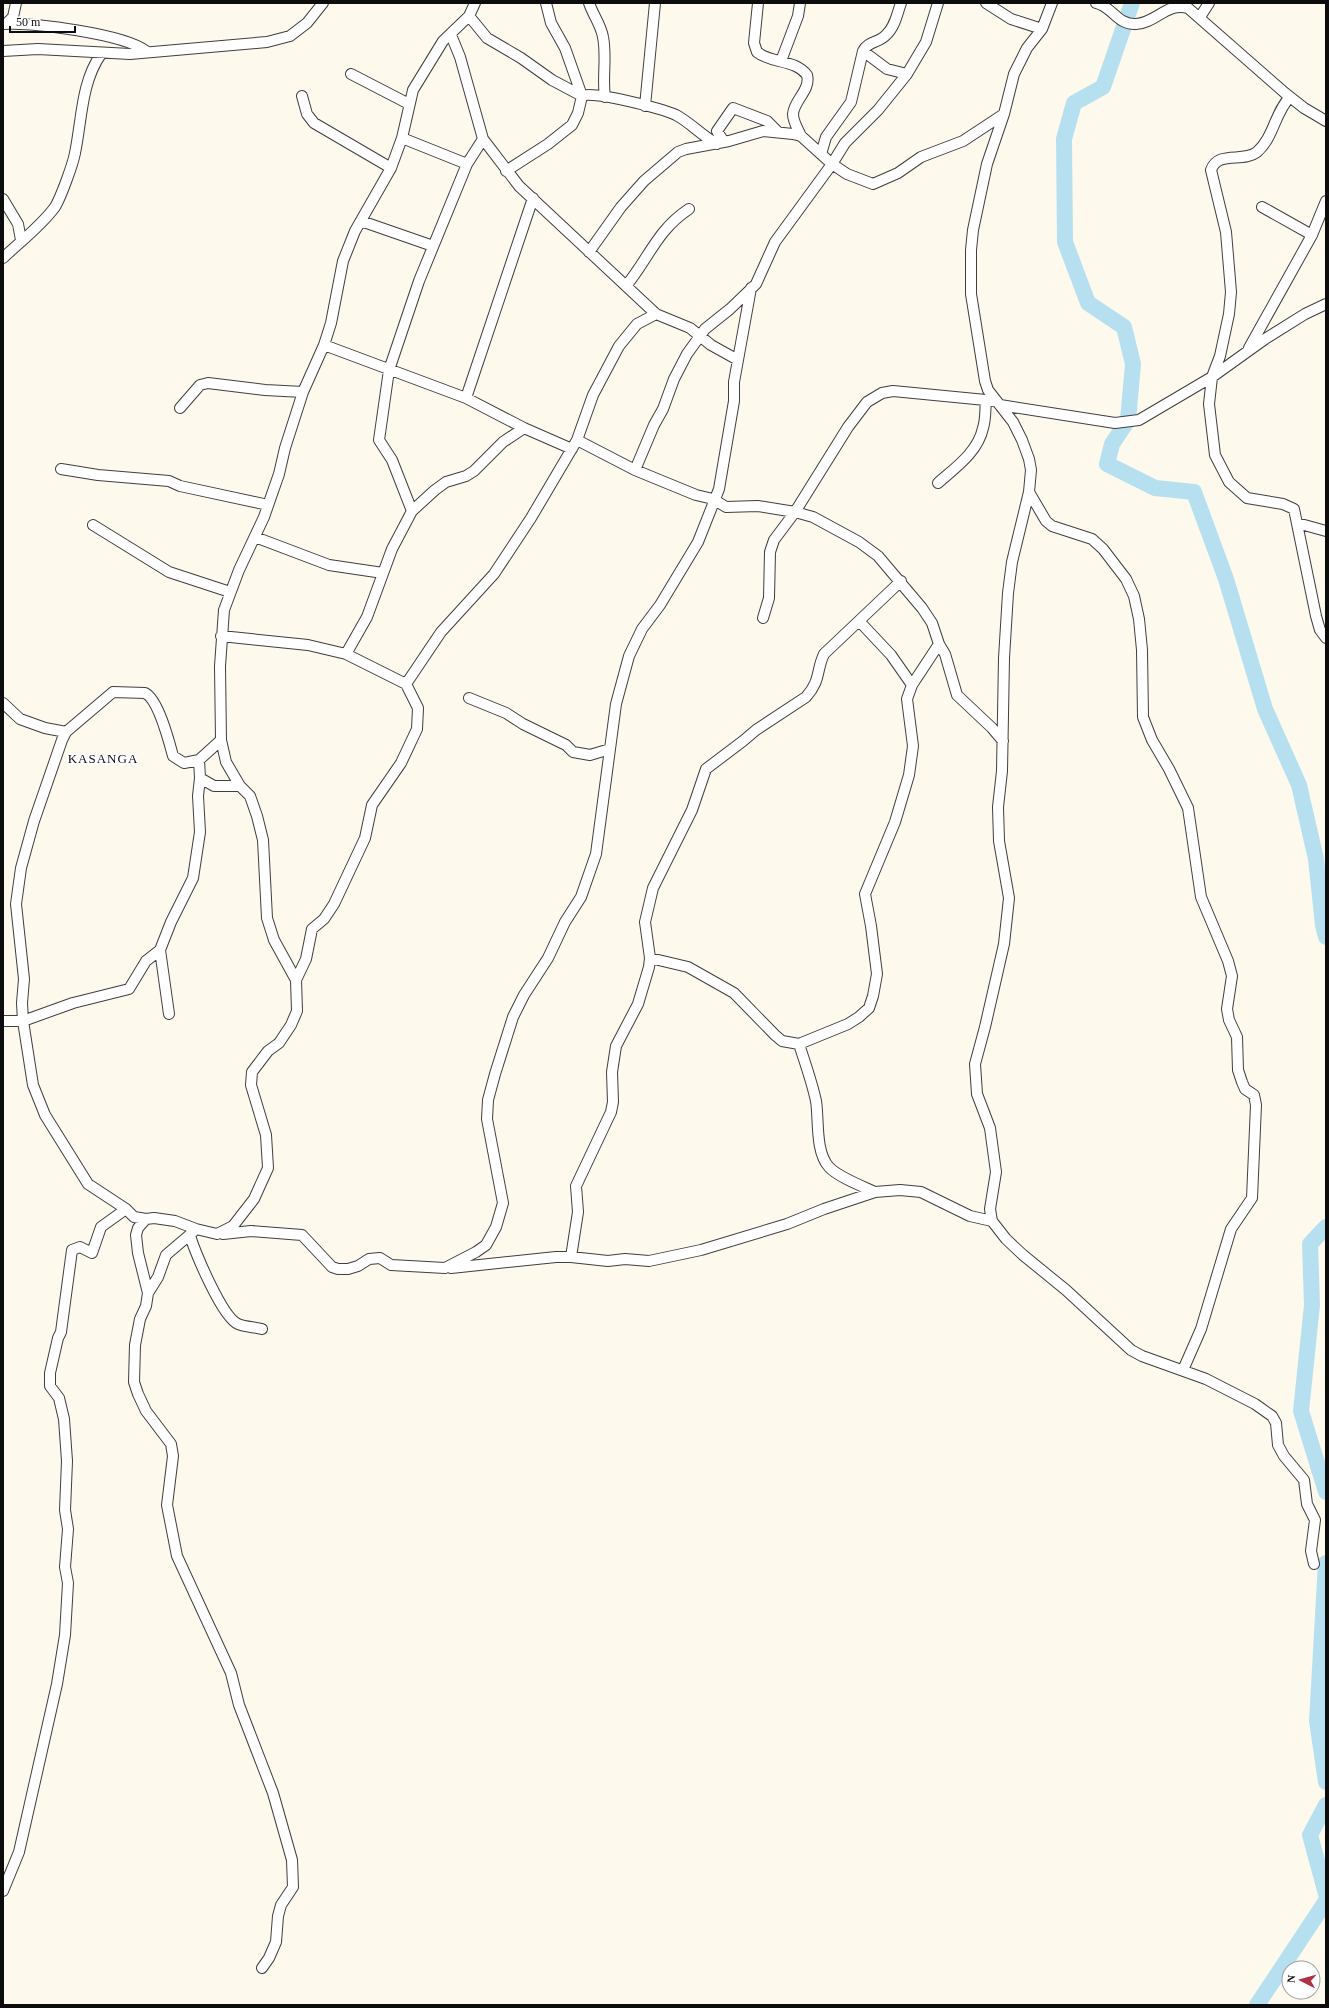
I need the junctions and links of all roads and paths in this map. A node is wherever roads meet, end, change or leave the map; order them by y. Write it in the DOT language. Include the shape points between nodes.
graph roads {
  1 [pos="16,3"];
  2 [pos="323,3"];
  3 [pos="546,3"];
  4 [pos="589,3"];
  5 [pos="655,3"];
  6 [pos="758,3"];
  7 [pos="800,3"];
  8 [pos="901,3"];
  9 [pos="938,3"];
  10 [pos="986,3"];
  11 [pos="1052,3"];
  12 [pos="1096,3"];
  13 [pos="1209,3"];
  14 [pos="472,7"];
  15 [pos="1200,17"];
  16 [pos="4,24"];
  17 [pos="1042,29"];
  18 [pos="451,35"];
  19 [pos="3,51"];
  20 [pos="146,51"];
  21 [pos="863,51"];
  22 [pos="101,54"];
  23 [pos="781,61"];
  24 [pos="351,74"];
  25 [pos="907,74"];
  26 [pos="302,96"];
  27 [pos="582,96"];
  28 [pos="605,97"];
  29 [pos="1290,97"];
  30 [pos="409,104"];
  31 [pos="645,106"];
  32 [pos="1004,114"];
  33 [pos="1322,120"];
  34 [pos="1326,127"];
  35 [pos="717,131"];
  36 [pos="777,131"];
  37 [pos="801,136"];
  38 [pos="705,137"];
  39 [pos="402,138"];
  40 [pos="482,139"];
  41 [pos="720,143"];
  42 [pos="821,154"];
  43 [pos="467,164"];
  44 [pos="832,164"];
  45 [pos="391,168"];
  46 [pos="506,171"];
  47 [pos="533,198"];
  48 [pos="3,199"];
  49 [pos="1326,201"];
  50 [pos="1262,207"];
  51 [pos="689,208"];
  52 [pos="361,221"];
  53 [pos="1314,231"];
  54 [pos="1326,231"];
  55 [pos="21,240"];
  56 [pos="433,246"];
  57 [pos="589,252"];
  58 [pos="3,258"];
  59 [pos="626,286"];
  60 [pos="751,288"];
  61 [pos="1326,304"];
  62 [pos="656,314"];
  63 [pos="701,335"];
  64 [pos="324,345"];
  65 [pos="1248,351"];
  66 [pos="738,360"];
  67 [pos="389,370"];
  68 [pos="1212,377"];
  69 [pos="303,392"];
  70 [pos="466,398"];
  71 [pos="994,402"];
  72 [pos="180,408"];
  73 [pos="524,428"];
  74 [pos="574,444"];
  75 [pos="61,469"];
  76 [pos="635,470"];
  77 [pos="938,483"];
  78 [pos="1029,492"];
  79 [pos="714,499"];
  80 [pos="268,505"];
  81 [pos="412,511"];
  82 [pos="795,512"];
  83 [pos="1297,523"];
  84 [pos="93,525"];
  85 [pos="1326,531"];
  86 [pos="255,537"];
  87 [pos="383,573"];
  88 [pos="901,581"];
  89 [pos="230,592"];
  90 [pos="763,618"];
  91 [pos="860,622"];
  92 [pos="221,636"];
  93 [pos="1326,638"];
  94 [pos="939,644"];
  95 [pos="346,654"];
  96 [pos="406,684"];
  97 [pos="912,685"];
  98 [pos="469,698"];
  99 [pos="3,703"];
  100 [pos="66,732"];
  101 [pos="221,740"];
  102 [pos="1003,741"];
  103 [pos="610,749"];
  104 [pos="199,760"];
  105 [pos="200,778"];
  106 [pos="240,786"];
  107 [pos="160,950"];
  108 [pos="650,958"];
  109 [pos="296,980"];
  110 [pos="169,1014"];
  111 [pos="3,1021"];
  112 [pos="23,1022"];
  113 [pos="799,1044"];
  114 [pos="875,1192"];
  115 [pos="126,1210"];
  116 [pos="146,1219"];
  117 [pos="992,1221"];
  118 [pos="193,1232"];
  119 [pos="217,1234"];
  120 [pos="571,1257"];
  121 [pos="445,1268"];
  122 [pos="148,1293"];
  123 [pos="262,1329"];
  124 [pos="1184,1370"];
  125 [pos="1314,1564"];
  126 [pos="3,1891"];
  127 [pos="262,1968"];
  1 -- 16 [label="street" via="13,17"];
  2 -- 20 [label="street" via="307,23 280,40"];
  3 -- 27 [label="street" via="550,23 566,48"];
  4 -- 28 [label="street" via="603,37 606,64 603,82"];
  5 -- 31 [label="street"];
  6 -- 23 [label="street" via="754,43 756,50 761,55"];
  7 -- 23 [label="street" via="798,16"];
  8 -- 21 [label="street" via="887,34 867,45"];
  9 -- 25 [label="street" via="926,42"];
  10 -- 17 [label="street" via="1011,18"];
  11 -- 17 [label="street"];
  12 -- 15 [label="street" via="1107,7 1126,23 1146,22 1178,6 1188,8"];
  13 -- 15 [label="street"];
  14 -- 18 [label="street"];
  14 -- 27 [label="street" via="487,38"];
  15 -- 29 [label="street"];
  16 -- 20 [label="street" via="111,36 134,43"];
  17 -- 32 [label="street" via="1027,48 1014,74"];
  18 -- 30 [label="street" via="443,41 425,70"];
  18 -- 40 [label="street" via="460,58"];
  19 -- 22 [label="street" via="38,49"];
  20 -- 22 [label="street"];
  21 -- 25 [label="street" via="887,69"];
  21 -- 42 [label="street" via="851,102 826,137"];
  22 -- 55 [label="street" via="88,80 74,158 55,206"];
  23 -- 37 [label="street" via="803,70 808,78 793,115"];
  24 -- 30 [label="street"];
  25 -- 44 [label="street" via="878,110 845,143"];
  26 -- 45 [label="street" via="307,114 314,123"];
  27 -- 28 [label="street" via="586,94"];
  27 -- 46 [label="street" via="572,125"];
  28 -- 31 [label="street"];
  29 -- 33 [label="street"];
  29 -- 68 [label="street" via="1281,108 1266,141 1256,152 1248,156 1219,160 1213,164 1211,170 1226,232 1231,292 1220,356"];
  30 -- 39 [label="street"];
  31 -- 38 [label="street" via="676,115"];
  32 -- 44 [label="street" via="963,141 921,156 898,173 878,183 870,184 859,180"];
  32 -- 71 [label="street" via="987,164 971,250 971,294 976,334 985,381"];
  33 -- 34 [label="street"];
  35 -- 36 [label="street" via="733,108 767,121"];
  35 -- 38 [label="street"];
  35 -- 41 [label="street"];
  36 -- 37 [label="street"];
  36 -- 41 [label="street" via="756,133"];
  37 -- 42 [label="street"];
  38 -- 41 [label="street"];
  39 -- 43 [label="street"];
  39 -- 45 [label="street"];
  40 -- 43 [label="street"];
  40 -- 46 [label="street"];
  41 -- 57 [label="street" via="678,152 661,166 621,207"];
  42 -- 44 [label="street"];
  43 -- 56 [label="street"];
  44 -- 60 [label="street" via="775,242 760,276"];
  45 -- 52 [label="street"];
  46 -- 47 [label="street"];
  47 -- 57 [label="street"];
  47 -- 70 [label="street"];
  48 -- 55 [label="street" via="18,224"];
  49 -- 53 [label="street"];
  50 -- 53 [label="street"];
  51 -- 59 [label="street" via="664,230"];
  52 -- 56 [label="street"];
  52 -- 64 [label="street" via="343,261"];
  53 -- 54 [label="street"];
  53 -- 65 [label="street"];
  55 -- 58 [label="street"];
  56 -- 67 [label="street"];
  57 -- 59 [label="street"];
  59 -- 62 [label="street"];
  60 -- 63 [label="street"];
  60 -- 66 [label="street"];
  61 -- 65 [label="street" via="1305,314"];
  62 -- 63 [label="street"];
  62 -- 74 [label="street" via="637,324 614,354 593,395"];
  63 -- 66 [label="street" via="711,345"];
  63 -- 76 [label="street" via="674,379"];
  64 -- 67 [label="street"];
  64 -- 69 [label="street"];
  65 -- 68 [label="street"];
  66 -- 79 [label="street" via="722,472"];
  67 -- 70 [label="street"];
  67 -- 81 [label="street" via="379,440 388,451"];
  68 -- 71 [label="street" via="1139,420 1115,422"];
  68 -- 83 [label="street" via="1209,404 1215,455 1229,482 1247,498 1290,506 1296,514"];
  69 -- 72 [label="street" via="208,383 200,385"];
  69 -- 80 [label="street"];
  70 -- 73 [label="street"];
  71 -- 77 [label="street" via="970,454"];
  71 -- 78 [label="street" via="1013,422 1027,450 1031,470"];
  71 -- 82 [label="street" via="893,391 873,397 848,427"];
  73 -- 74 [label="street"];
  73 -- 81 [label="street" via="503,442 474,471 446,482"];
  74 -- 76 [label="street"];
  74 -- 96 [label="street" via="531,518 494,574 441,632"];
  75 -- 80 [label="street" via="169,481 180,486"];
  76 -- 79 [label="street"];
  78 -- 102 [label="street" via="1012,562 1008,593"];
  78 -- 124 [label="street" via="1046,521 1052,526 1092,540 1103,549 1126,579 1134,596 1142,650 1143,717 1152,740 1188,808 1201,897 1232,976 1227,1009 1236,1038 1238,1070 1246,1089 1254,1095 1256,1105 1252,1198 1232,1229 1201,1329"];
  79 -- 82 [label="street" via="726,507 758,506"];
  79 -- 103 [label="street" via="698,542 660,605 642,629 629,656 616,704"];
  80 -- 86 [label="street"];
  81 -- 87 [label="street" via="392,549"];
  82 -- 88 [label="street" via="813,517 859,542 878,556"];
  82 -- 90 [label="street" via="771,546 769,598"];
  83 -- 85 [label="street"];
  83 -- 93 [label="street" via="1316,616 1320,630"];
  84 -- 89 [label="street" via="169,572"];
  86 -- 87 [label="street" via="329,565"];
  86 -- 89 [label="street"];
  87 -- 95 [label="street" via="367,617"];
  88 -- 91 [label="street"];
  88 -- 94 [label="street" via="932,624"];
  89 -- 92 [label="street" via="224,610"];
  91 -- 97 [label="street" via="891,654"];
  91 -- 108 [label="street" via="824,654 819,675 806,697 756,730 706,769 692,810 653,888 645,922"];
  92 -- 95 [label="street" via="308,645"];
  92 -- 101 [label="street"];
  94 -- 97 [label="street"];
  94 -- 102 [label="street" via="945,654 957,695"];
  95 -- 96 [label="street"];
  96 -- 109 [label="street" via="418,708 417,729 401,763 372,805 365,838 334,904 324,919 312,929 306,959"];
  97 -- 113 [label="street" via="907,699 913,746 909,774 895,822 865,894 876,974 874,996 869,1008 859,1017"];
  98 -- 103 [label="street" via="506,713 566,745 573,752 590,755"];
  99 -- 100 [label="street" via="20,719"];
  100 -- 104 [label="street" via="113,692 145,693 156,703 173,756 184,763"];
  100 -- 112 [label="street" via="34,821 17,883 16,904 24,979"];
  101 -- 104 [label="street"];
  101 -- 106 [label="street" via="226,762"];
  102 -- 117 [label="street" via="998,814 999,841 1009,898 1004,944 975,1064 976,1094 990,1128 996,1172 990,1209"];
  103 -- 121 [label="street" via="596,854 581,897 513,1017 488,1100 487,1119 502,1195 501,1213 486,1245"];
  104 -- 105 [label="street"];
  105 -- 106 [label="street" via="214,786"];
  105 -- 107 [label="street" via="200,832 193,878"];
  106 -- 109 [label="street" via="250,796 261,832 265,905 269,925 274,940"];
  107 -- 110 [label="street"];
  107 -- 112 [label="street" via="146,961 129,989 74,1003"];
  108 -- 113 [label="street" via="688,967 704,974 734,993 782,1041"];
  108 -- 120 [label="street" via="646,983 638,1004 614,1052 611,1112 576,1186 578,1212"];
  109 -- 119 [label="street" via="297,1011 291,1025 279,1043 268,1051 252,1072 251,1085 266,1135 268,1168 254,1199 241,1218 233,1226"];
  111 -- 112 [label="street"];
  112 -- 115 [label="street" via="33,1085 45,1115 88,1184"];
  113 -- 114 [label="street" via="816,1101 818,1132 824,1159 829,1167"];
  114 -- 117 [label="street" via="922,1192 970,1216"];
  114 -- 120 [label="street" via="788,1224 701,1250 644,1261"];
  115 -- 116 [label="street" via="134,1217"];
  115 -- 126 [label="street" via="101,1227 92,1253 80,1247 72,1250 61,1332 50,1373 50,1386 59,1398 64,1419 65,1510 68,1529 65,1635 19,1852"];
  116 -- 118 [label="street" via="175,1221"];
  116 -- 122 [label="street" via="138,1228 136,1235"];
  117 -- 124 [label="street" via="1022,1255 1072,1294 1131,1350"];
  118 -- 119 [label="street"];
  118 -- 122 [label="street" via="166,1255 158,1277"];
  118 -- 123 [label="street" via="209,1283 228,1314 237,1324"];
  119 -- 121 [label="street" via="251,1231 302,1235 338,1269 353,1268 369,1258 380,1258 391,1265"];
  120 -- 121 [label="street"];
  122 -- 127 [label="street" via="135,1345 134,1382 146,1410 171,1444 173,1456 167,1505 177,1556 232,1673 239,1705 273,1793 292,1860 293,1887 282,1905 278,1916 276,1942"];
  124 -- 125 [label="street" via="1255,1404 1272,1416 1276,1423 1278,1445 1304,1480 1307,1504 1315,1520 1311,1551"];
}
